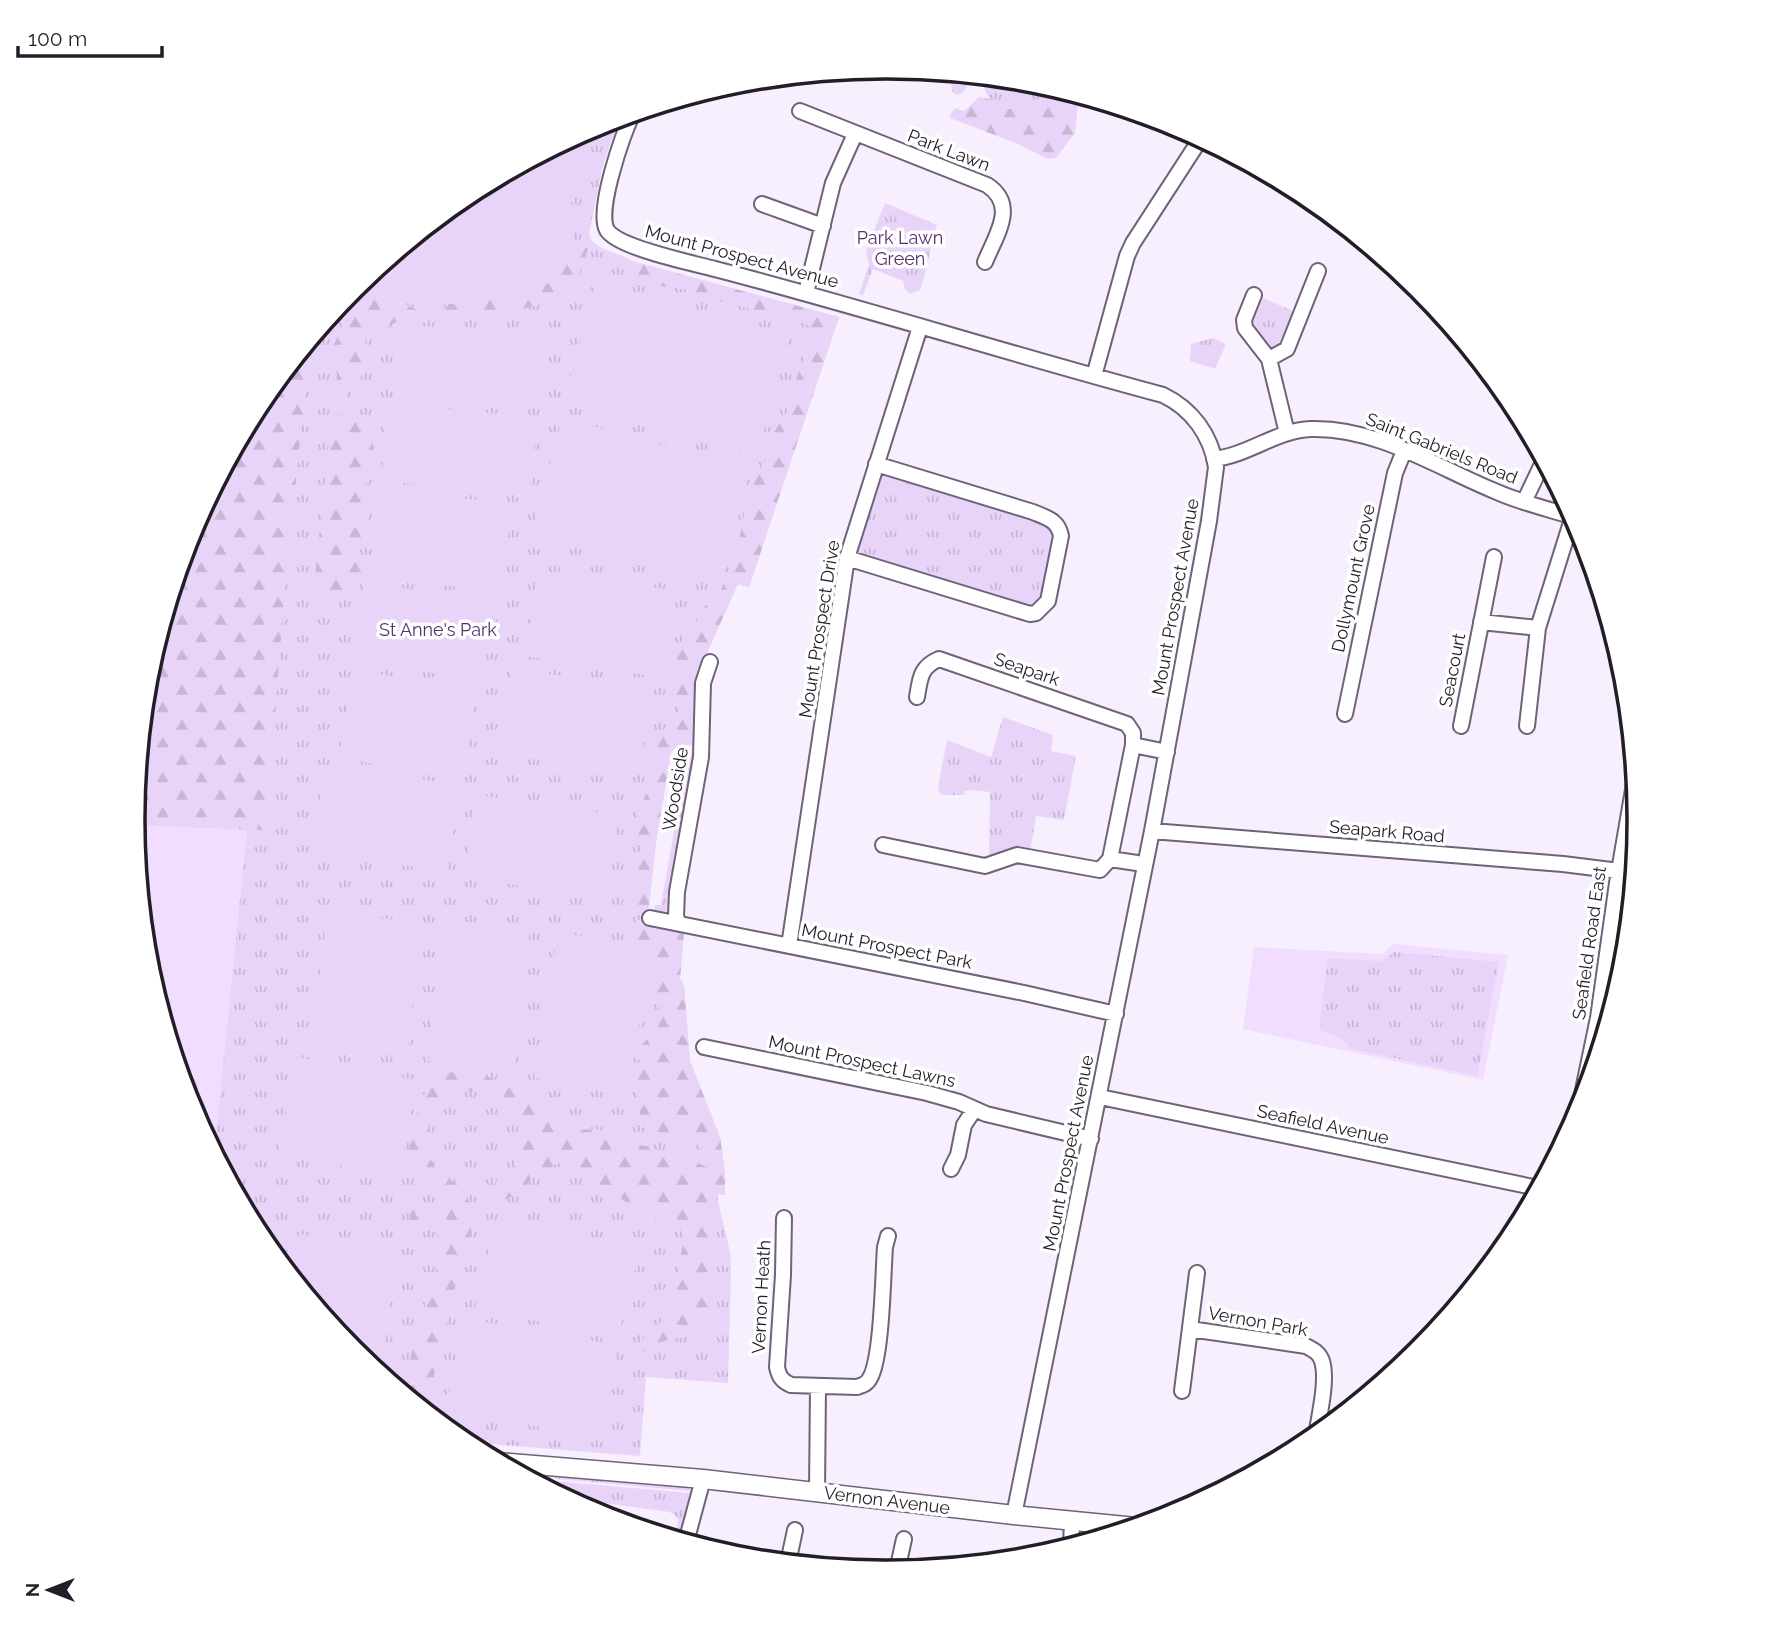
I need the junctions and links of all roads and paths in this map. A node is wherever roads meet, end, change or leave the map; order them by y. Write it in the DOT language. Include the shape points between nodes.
graph roads {
  1 [pos="800,111"];
  2 [pos="628,125"];
  3 [pos="855,134"];
  4 [pos="1195,147"];
  5 [pos="762,204"];
  6 [pos="823,226"];
  7 [pos="985,261"];
  8 [pos="1318,271"];
  9 [pos="806,293"];
  10 [pos="1254,295"];
  11 [pos="920,327"];
  12 [pos="1269,359"];
  13 [pos="1094,376"];
  14 [pos="1287,433"];
  15 [pos="1404,451"];
  16 [pos="1214,459"];
  17 [pos="876,464"];
  18 [pos="1539,470"];
  19 [pos="1524,502"];
  20 [pos="1559,513"];
  21 [pos="1568,532"];
  22 [pos="1494,557"];
  23 [pos="847,558"];
  24 [pos="1481,622"];
  25 [pos="1538,628"];
  26 [pos="710,662"];
  27 [pos="917,697"];
  28 [pos="1345,714"];
  29 [pos="1461,726"];
  30 [pos="1527,726"];
  31 [pos="1133,744"];
  32 [pos="1167,752"];
  33 [pos="1627,826"];
  34 [pos="1152,831"];
  35 [pos="883,845"];
  36 [pos="1110,859"];
  37 [pos="1137,863"];
  38 [pos="1618,877"];
  39 [pos="1624,881"];
  40 [pos="650,918"];
  41 [pos="678,922"];
  42 [pos="789,946"];
  43 [pos="1116,1014"];
  44 [pos="1595,1034"];
  45 [pos="704,1047"];
  46 [pos="1100,1097"];
  47 [pos="974,1110"];
  48 [pos="1091,1139"];
  49 [pos="951,1169"];
  50 [pos="1530,1186"];
  51 [pos="784,1219"];
  52 [pos="888,1236"];
  53 [pos="1197,1273"];
  54 [pos="1190,1329"];
  55 [pos="818,1387"];
  56 [pos="1182,1391"];
  57 [pos="1318,1421"];
  58 [pos="521,1464"];
  59 [pos="703,1479"];
  60 [pos="817,1492"];
  61 [pos="1014,1516"];
  62 [pos="1072,1521"];
  63 [pos="1112,1525"];
  64 [pos="795,1530"];
  65 [pos="688,1533"];
  66 [pos="1071,1537"];
  67 [pos="904,1539"];
  68 [pos="790,1554"];
  69 [pos="899,1560"];
  1 -- 3 [label="street, Park Lawn"];
  2 -- 9 [label="street, Mount Prospect Avenue" via="605,205 608,232 625,244"];
  3 -- 6 [label="street" via="834,183"];
  3 -- 7 [label="street, Park Lawn" via="999,192 1004,214"];
  4 -- 13 [label="street" via="1127,256"];
  5 -- 6 [label="street"];
  6 -- 9 [label="street"];
  8 -- 12 [label="street" via="1287,349"];
  9 -- 11 [label="street, Mount Prospect Avenue"];
  10 -- 12 [label="street" via="1245,328"];
  11 -- 13 [label="street, Mount Prospect Avenue"];
  11 -- 17 [label="street, Mount Prospect Drive"];
  12 -- 14 [label="street"];
  13 -- 16 [label="street, Mount Prospect Avenue" via="1182,404 1205,433"];
  14 -- 15 [label="street, Saint Gabriels Road" via="1337,430"];
  14 -- 16 [label="street, Saint Gabriels Road" via="1234,456"];
  15 -- 19 [label="street, Saint Gabriels Road"];
  15 -- 28 [label="street, Dollymount Grove" via="1395,472"];
  16 -- 32 [label="street, Mount Prospect Avenue" via="1209,521"];
  17 -- 23 [label="street, Mount Prospect Drive"];
  17 -- 23 [label="street" via="1053,520 1061,536 1048,601 1030,614"];
  18 -- 19 [label="street"];
  19 -- 20 [label="street, Saint Gabriels Road"];
  21 -- 25 [label="street"];
  22 -- 24 [label="street, Seacourt"];
  23 -- 42 [label="street, Mount Prospect Drive"];
  24 -- 25 [label="street, Seacourt"];
  24 -- 29 [label="street, Seacourt"];
  25 -- 30 [label="street"];
  26 -- 41 [label="street, Woodside" via="703,683 701,757 677,892"];
  27 -- 31 [label="street, Seapark" via="921,672 939,659 1127,724"];
  31 -- 32 [label="street"];
  31 -- 36 [label="street"];
  32 -- 34 [label="street, Mount Prospect Avenue"];
  33 -- 38 [label="street, Seafield Road East"];
  34 -- 38 [label="street, Seapark Road" via="1563,864"];
  34 -- 43 [label="street, Mount Prospect Avenue"];
  35 -- 36 [label="street" via="985,866 1017,855 1100,870"];
  36 -- 37 [label="street"];
  38 -- 39 [label="street, Seapark Road"];
  38 -- 44 [label="street, Seafield Road East"];
  40 -- 41 [label="street, Mount Prospect Park"];
  41 -- 42 [label="street, Mount Prospect Park"];
  42 -- 43 [label="street, Mount Prospect Park"];
  43 -- 46 [label="street, Mount Prospect Avenue"];
  45 -- 47 [label="street, Mount Prospect Lawns" via="927,1093"];
  46 -- 48 [label="street, Mount Prospect Avenue"];
  46 -- 50 [label="street, Seafield Avenue"];
  47 -- 48 [label="street, Mount Prospect Lawns"];
  47 -- 49 [label="street" via="964,1125"];
  48 -- 61 [label="street, Mount Prospect Avenue"];
  51 -- 55 [label="street, Vernon Heath" via="779,1377 784,1382"];
  52 -- 55 [label="street, Vernon Heath" via="872,1375 857,1387"];
  53 -- 54 [label="street, Vernon Park"];
  54 -- 56 [label="street, Vernon Park"];
  54 -- 57 [label="street, Vernon Park" via="1306,1346 1317,1352 1324,1375"];
  55 -- 60 [label="street"];
  58 -- 59 [label="main road, Vernon Avenue"];
  59 -- 60 [label="main road, Vernon Avenue"];
  59 -- 65 [label="street"];
  60 -- 61 [label="main road, Vernon Avenue"];
  61 -- 62 [label="main road, Vernon Avenue"];
  62 -- 63 [label="main road, Vernon Avenue"];
  62 -- 66 [label="street"];
  64 -- 68 [label="street"];
  67 -- 69 [label="street"];
}
